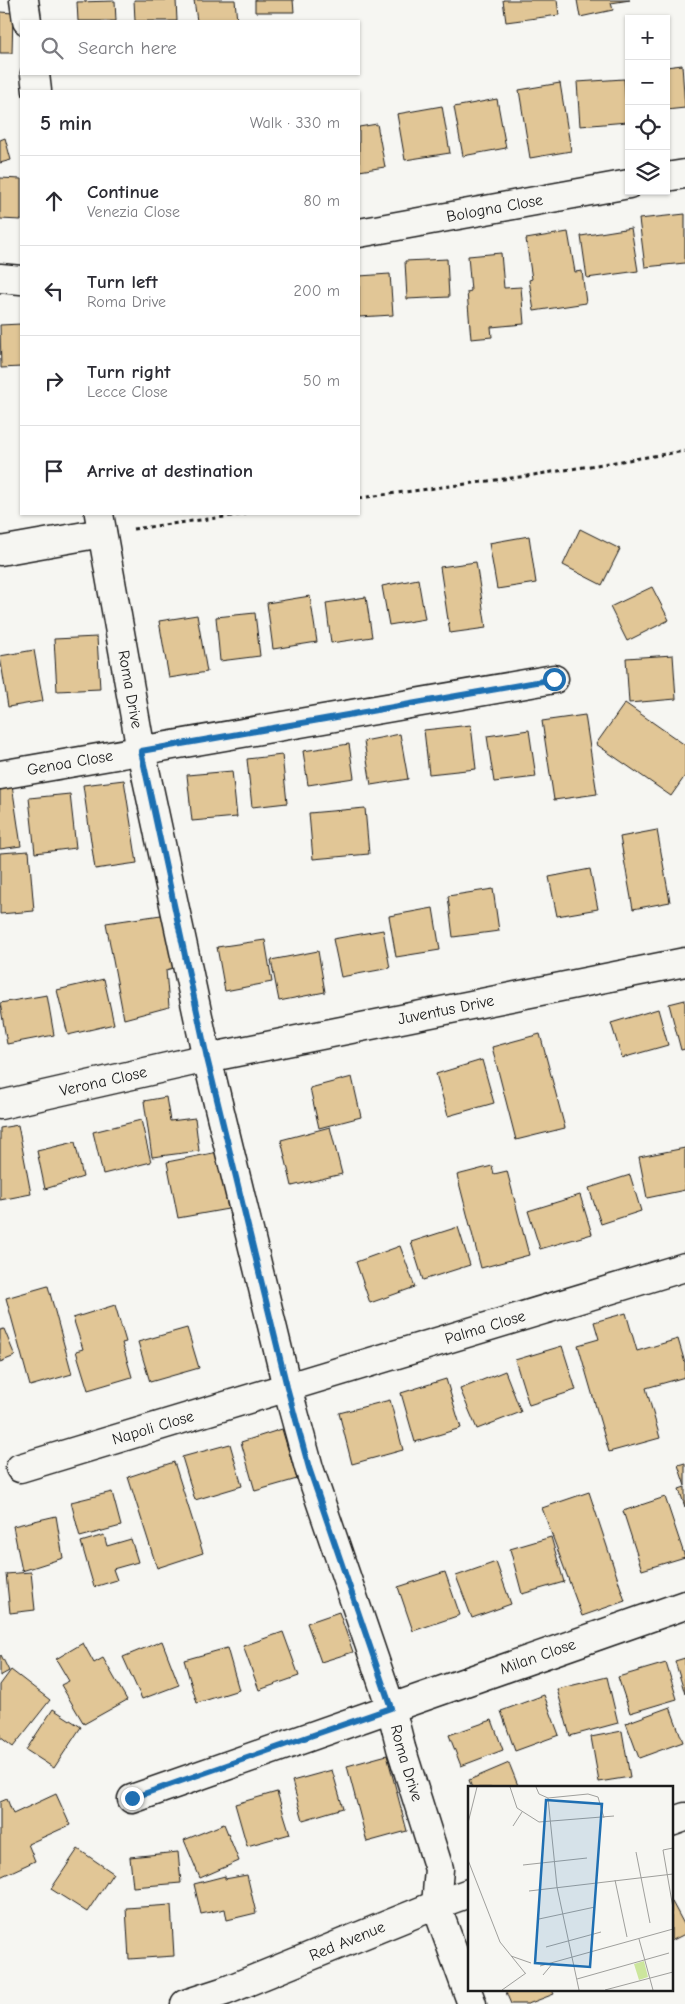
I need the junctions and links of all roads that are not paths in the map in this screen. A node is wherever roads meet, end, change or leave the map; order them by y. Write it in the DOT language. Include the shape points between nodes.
graph roads {
  1 [pos="24,0"];
  2 [pos="27,20"];
  3 [pos="35,75"];
  4 [pos="37,90"];
  5 [pos="685,174"];
  6 [pos="670,176"];
  7 [pos="625,185"];
  8 [pos="360,233"];
  9 [pos="0,278"];
  10 [pos="20,280"];
  11 [pos="101,524"];
  12 [pos="0,551"];
  13 [pos="554,679"];
  14 [pos="141,751"];
  15 [pos="0,775"];
  16 [pos="685,962"];
  17 [pos="207,1058"];
  18 [pos="0,1105"];
  19 [pos="685,1267"];
  20 [pos="287,1387"];
  21 [pos="20,1468"];
  22 [pos="685,1605"];
  23 [pos="391,1708"];
  24 [pos="132,1798"];
  25 [pos="685,1818"];
  26 [pos="672,1822"];
  27 [pos="468,1893"];
  28 [pos="436,1905"];
  29 [pos="220,1998"];
  30 [pos="185,2004"];
  31 [pos="472,2004"];
  1 -- 2 [label="street"];
  3 -- 4 [label="street"];
  5 -- 6 [label="street"];
  7 -- 8 [label="street, Bologna Close"];
  9 -- 10 [label="street"];
  11 -- 12 [label="street"];
  11 -- 14 [label="street, Roma Drive"];
  13 -- 14 [label="street, Genoa Close"];
  14 -- 15 [label="street, Genoa Close"];
  14 -- 17 [label="street, Roma Drive"];
  16 -- 17 [label="street, Juventus Drive"];
  17 -- 18 [label="street, Verona Close"];
  17 -- 20 [label="street, Roma Drive"];
  19 -- 20 [label="street, Palma Close"];
  20 -- 21 [label="street, Napoli Close"];
  20 -- 23 [label="street, Roma Drive" via="309,1468"];
  22 -- 23 [label="street, Milan Close"];
  23 -- 24 [label="street, Milan Close"];
  23 -- 28 [label="street, Roma Drive" via="400,1748 440,1869"];
  25 -- 26 [label="street"];
  27 -- 28 [label="street, Red Avenue"];
  28 -- 29 [label="street, Red Avenue"];
  28 -- 31 [label="street"];
  29 -- 30 [label="street, Red Avenue"];
}
